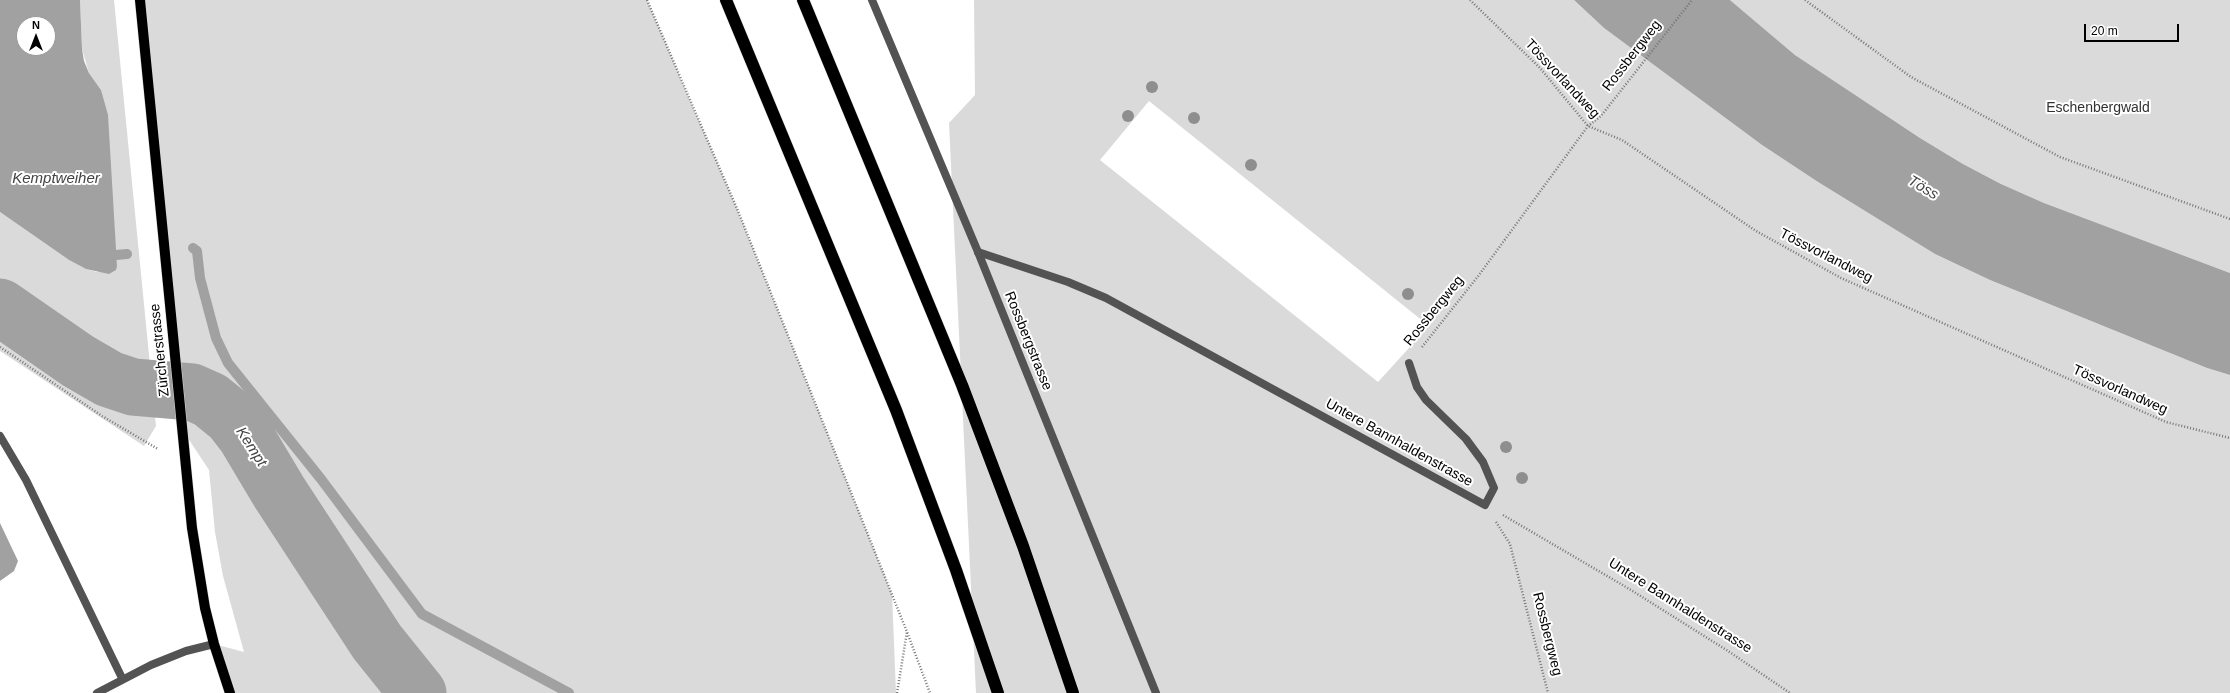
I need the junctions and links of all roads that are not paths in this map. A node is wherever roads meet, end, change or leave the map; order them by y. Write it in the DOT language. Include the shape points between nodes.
graph roads {
  1 [pos="140,0"];
  2 [pos="726,0"];
  3 [pos="803,0"];
  4 [pos="872,0"];
  5 [pos="978,252"];
  6 [pos="1409,363"];
  7 [pos="0,436"];
  8 [pos="1485,505"];
  9 [pos="214,644"];
  10 [pos="122,678"];
  11 [pos="97,693"];
  12 [pos="230,693"];
  13 [pos="998,693"];
  14 [pos="1073,693"];
  15 [pos="1156,693"];
  1 -- 9 [label="main road, Zürcherstrasse" via="195,550"];
  2 -- 13 [label="highway" via="896,410 956,570"];
  3 -- 14 [label="highway" via="962,385 1023,546"];
  4 -- 5 [label="street, Rossbergstrasse"];
  5 -- 8 [label="street, Untere Bannhaldenstrasse" via="1068,282 1106,298"];
  5 -- 15 [label="street, Rossbergstrasse"];
  6 -- 8 [label="street, Rossbergweg" via="1414,379 1426,400 1466,439 1483,462 1494,488"];
  7 -- 10 [label="street" via="26,480"];
  9 -- 10 [label="street" via="186,651"];
  9 -- 12 [label="main road, Zürcherstrasse"];
  10 -- 11 [label="street"];
}
